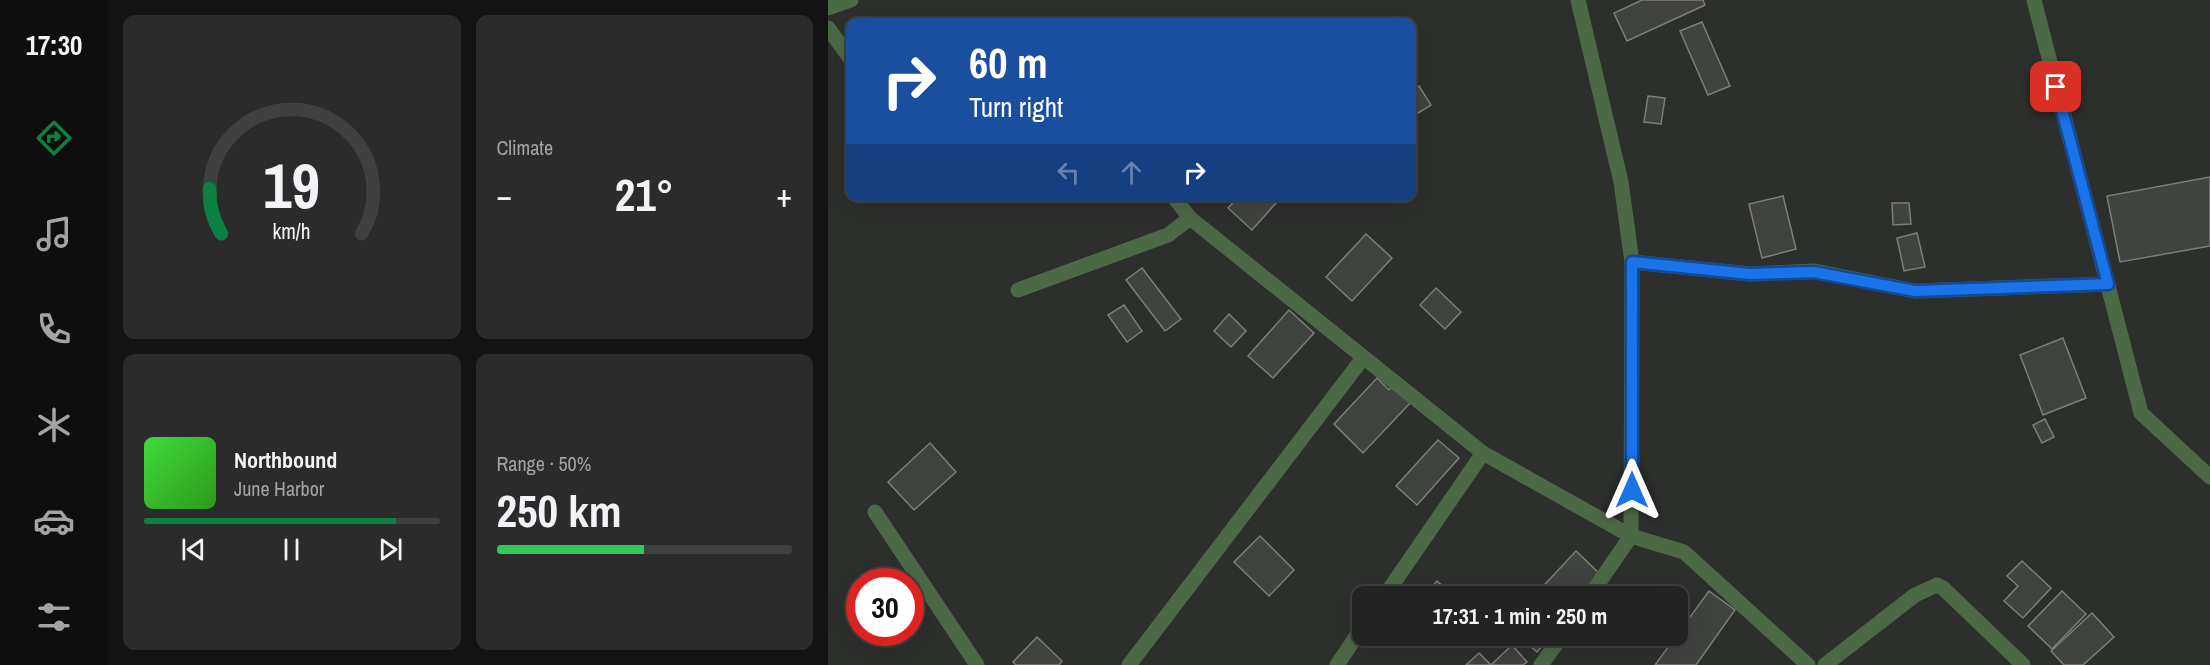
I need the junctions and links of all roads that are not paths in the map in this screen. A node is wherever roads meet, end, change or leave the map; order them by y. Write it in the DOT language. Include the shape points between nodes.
graph roads {
  1 [pos="851,0"];
  2 [pos="1578,0"];
  3 [pos="2034,0"];
  4 [pos="828,8"];
  5 [pos="828,28"];
  6 [pos="846,53"];
  7 [pos="1177,201"];
  8 [pos="1190,218"];
  9 [pos="1632,262"];
  10 [pos="2108,284"];
  11 [pos="1018,290"];
  12 [pos="1363,358"];
  13 [pos="1483,453"];
  14 [pos="2210,477"];
  15 [pos="875,512"];
  16 [pos="1631,536"];
  17 [pos="1392,586"];
  18 [pos="1597,586"];
  19 [pos="1352,642"];
  20 [pos="1555,646"];
  21 [pos="977,665"];
  22 [pos="1130,665"];
  23 [pos="1336,665"];
  24 [pos="1541,665"];
  25 [pos="1808,665"];
  26 [pos="1825,665"];
  27 [pos="2023,665"];
  1 -- 4 [label="street"];
  2 -- 9 [label="street" via="1621,182"];
  3 -- 10 [label="street"];
  5 -- 6 [label="street"];
  7 -- 8 [label="street"];
  8 -- 11 [label="street" via="1168,235"];
  8 -- 12 [label="street"];
  9 -- 10 [label="street" via="1750,274 1814,272 1915,291"];
  9 -- 16 [label="street"];
  10 -- 14 [label="street" via="2141,413"];
  12 -- 13 [label="street"];
  12 -- 22 [label="street"];
  13 -- 16 [label="street"];
  13 -- 17 [label="street"];
  15 -- 21 [label="street"];
  16 -- 18 [label="street"];
  16 -- 25 [label="street" via="1684,552"];
  19 -- 23 [label="street"];
  20 -- 24 [label="street"];
  26 -- 27 [label="street" via="1915,595 1937,585"];
}
